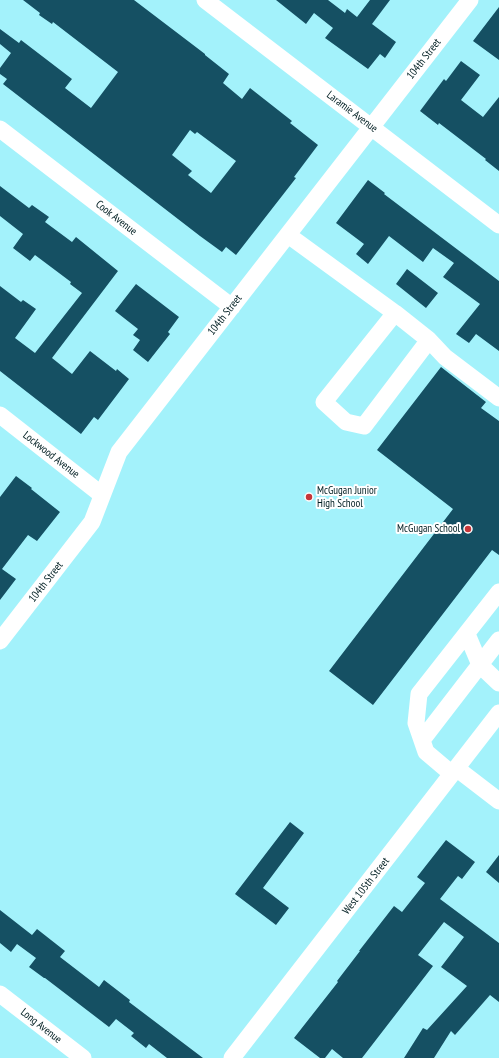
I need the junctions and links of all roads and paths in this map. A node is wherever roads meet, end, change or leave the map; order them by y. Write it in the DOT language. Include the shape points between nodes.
graph roads {
  1 [pos="205,0"];
  2 [pos="470,0"];
  3 [pos="371,127"];
  4 [pos="0,128"];
  5 [pos="499,225"];
  6 [pos="288,235"];
  7 [pos="232,307"];
  8 [pos="395,313"];
  9 [pos="429,340"];
  10 [pos="499,398"];
  11 [pos="0,415"];
  12 [pos="102,495"];
  13 [pos="499,592"];
  14 [pos="467,634"];
  15 [pos="499,640"];
  16 [pos="0,641"];
  17 [pos="480,665"];
  18 [pos="499,683"];
  19 [pos="499,713"];
  20 [pos="422,740"];
  21 [pos="454,771"];
  22 [pos="499,801"];
  23 [pos="0,994"];
  24 [pos="83,1058"];
  25 [pos="232,1058"];
  1 -- 3 [label="street, Laramie Avenue"];
  2 -- 3 [label="street, 104th Street"];
  3 -- 5 [label="street, Laramie Avenue"];
  3 -- 6 [label="street, 104th Street"];
  4 -- 7 [label="street, Cook Avenue"];
  6 -- 7 [label="street, 104th Street"];
  6 -- 8 [label="street"];
  7 -- 12 [label="street, 104th Street" via="119,452"];
  8 -- 9 [label="street"];
  8 -- 9 [label="street" via="324,402 346,422 364,426"];
  9 -- 10 [label="street" via="445,357"];
  11 -- 12 [label="street, Lockwood Avenue"];
  12 -- 16 [label="street, 104th Street" via="92,522"];
  13 -- 14 [label="street"];
  14 -- 17 [label="street"];
  14 -- 20 [label="street" via="419,694 416,723"];
  15 -- 17 [label="street"];
  17 -- 18 [label="street"];
  17 -- 20 [label="street"];
  19 -- 21 [label="street, West 105th Street"];
  20 -- 21 [label="street" via="426,752"];
  21 -- 22 [label="street"];
  21 -- 25 [label="street, West 105th Street"];
  23 -- 24 [label="street, Long Avenue"];
}
